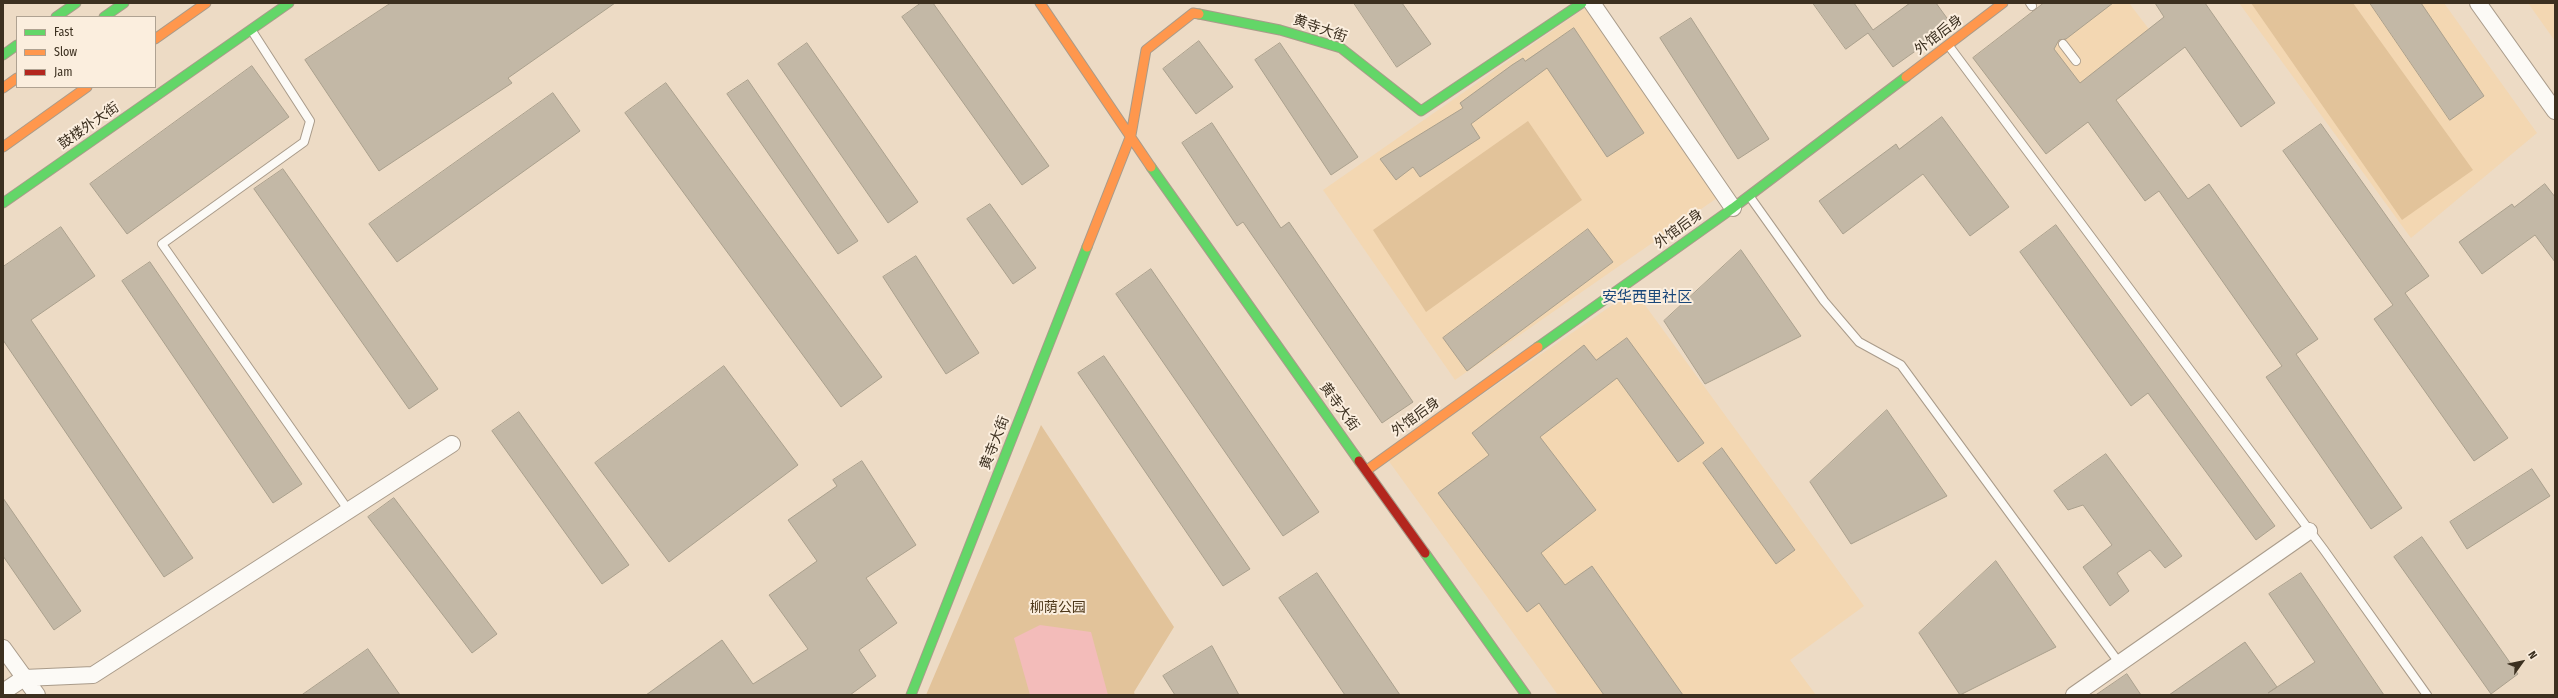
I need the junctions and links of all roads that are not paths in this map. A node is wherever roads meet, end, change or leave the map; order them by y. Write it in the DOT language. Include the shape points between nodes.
graph roads {
  1 [pos="76,3"];
  2 [pos="124,3"];
  3 [pos="206,3"];
  4 [pos="289,3"];
  5 [pos="1040,3"];
  6 [pos="1582,3"];
  7 [pos="1592,3"];
  8 [pos="2003,3"];
  9 [pos="2478,3"];
  10 [pos="57,16"];
  11 [pos="105,16"];
  12 [pos="252,30"];
  13 [pos="156,38"];
  14 [pos="2063,44"];
  15 [pos="16,46"];
  16 [pos="1949,46"];
  17 [pos="3,55"];
  18 [pos="2076,61"];
  19 [pos="16,79"];
  20 [pos="3,88"];
  21 [pos="86,88"];
  22 [pos="2555,111"];
  23 [pos="1131,135"];
  24 [pos="3,147"];
  25 [pos="1748,194"];
  26 [pos="3,203"];
  27 [pos="1733,208"];
  28 [pos="452,444"];
  29 [pos="1367,470"];
  30 [pos="349,511"];
  31 [pos="2309,531"];
  32 [pos="3,648"];
  33 [pos="2120,664"];
  34 [pos="24,678"];
  35 [pos="3,692"];
  36 [pos="37,695"];
  37 [pos="911,695"];
  38 [pos="1526,695"];
  39 [pos="2074,695"];
  40 [pos="2427,695"];
  1 -- 10 [label="street"];
  2 -- 11 [label="street"];
  3 -- 13 [label="street"];
  4 -- 12 [label="street, 鼓楼外大街"];
  5 -- 23 [label="street, 黄寺大街"];
  6 -- 23 [label="street, 黄寺大街" via="1421,111 1341,48 1280,30 1193,13 1146,50"];
  7 -- 27 [label="street"];
  8 -- 16 [label="street, 外馆后身"];
  9 -- 22 [label="street"];
  12 -- 26 [label="street, 鼓楼外大街"];
  12 -- 30 [label="lane" via="310,120 304,142 162,244"];
  14 -- 18 [label="lane"];
  15 -- 17 [label="street"];
  16 -- 25 [label="street, 外馆后身"];
  16 -- 31 [label="lane"];
  19 -- 20 [label="street"];
  21 -- 24 [label="street"];
  23 -- 29 [label="street, 黄寺大街" via="1196,233"];
  23 -- 37 [label="street, 黄寺大街"];
  25 -- 27 [label="street, 外馆后身"];
  25 -- 33 [label="lane" via="1824,301 1859,342 1901,365"];
  27 -- 29 [label="street, 外馆后身"];
  28 -- 30 [label="street"];
  29 -- 38 [label="street, 黄寺大街"];
  30 -- 34 [label="street" via="93,675"];
  31 -- 33 [label="street"];
  31 -- 40 [label="lane"];
  32 -- 34 [label="street"];
  33 -- 39 [label="street"];
  34 -- 35 [label="street"];
  34 -- 36 [label="street"];
}
